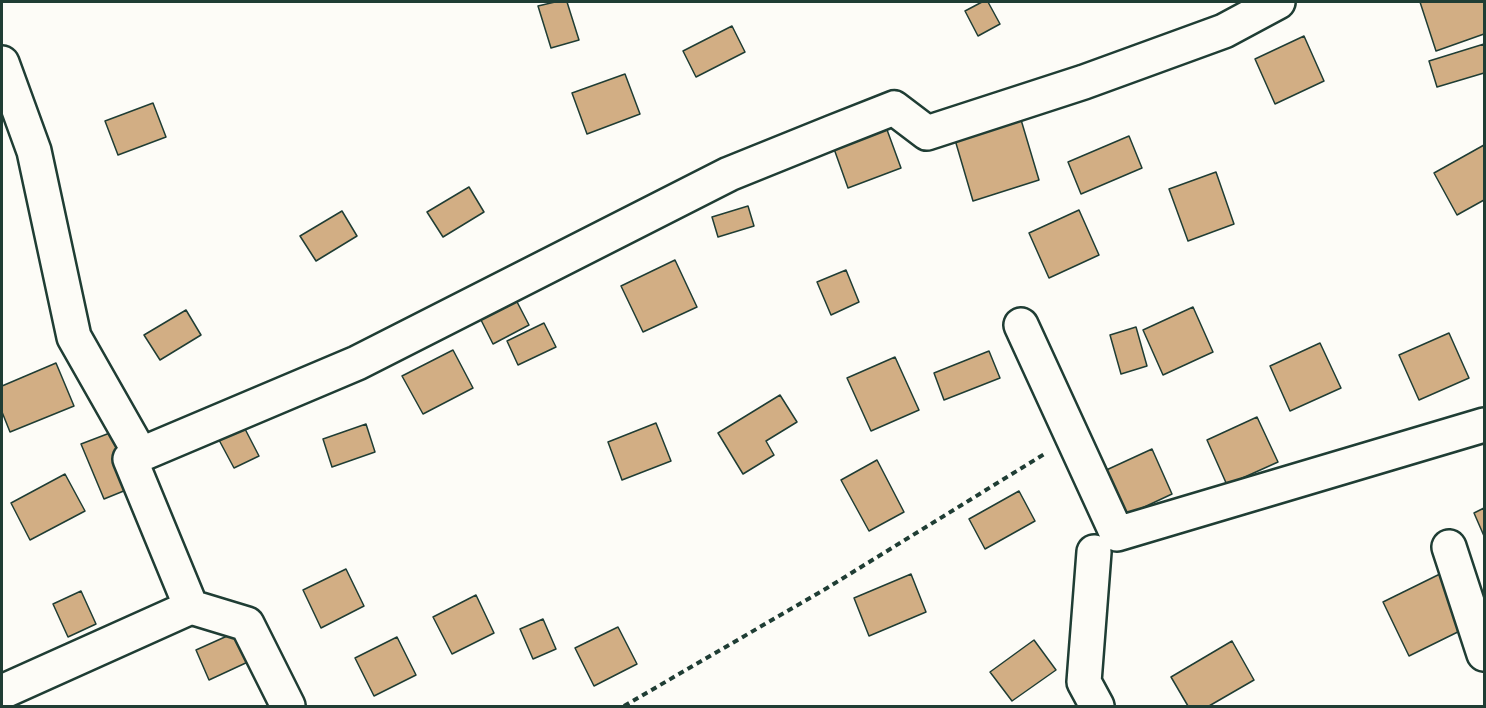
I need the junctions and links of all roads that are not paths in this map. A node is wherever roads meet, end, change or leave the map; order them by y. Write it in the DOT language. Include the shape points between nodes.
graph roads {
  1 [pos="1278,2"];
  2 [pos="2,63"];
  3 [pos="1021,325"];
  4 [pos="1485,425"];
  5 [pos="141,454"];
  6 [pos="1449,547"];
  7 [pos="1094,552"];
  8 [pos="191,607"];
  9 [pos="1485,654"];
  10 [pos="2,692"];
  11 [pos="288,706"];
  12 [pos="1097,706"];
  1 -- 5 [label="street" via="1224,31 927,133 894,108 729,174 357,363"];
  2 -- 5 [label="street" via="34,151 74,337"];
  3 -- 4 [label="street" via="1117,534"];
  5 -- 8 [label="street" via="130,459"];
  6 -- 9 [label="street"];
  7 -- 12 [label="street" via="1084,682"];
  8 -- 10 [label="street"];
  8 -- 11 [label="street" via="247,624"];
}
